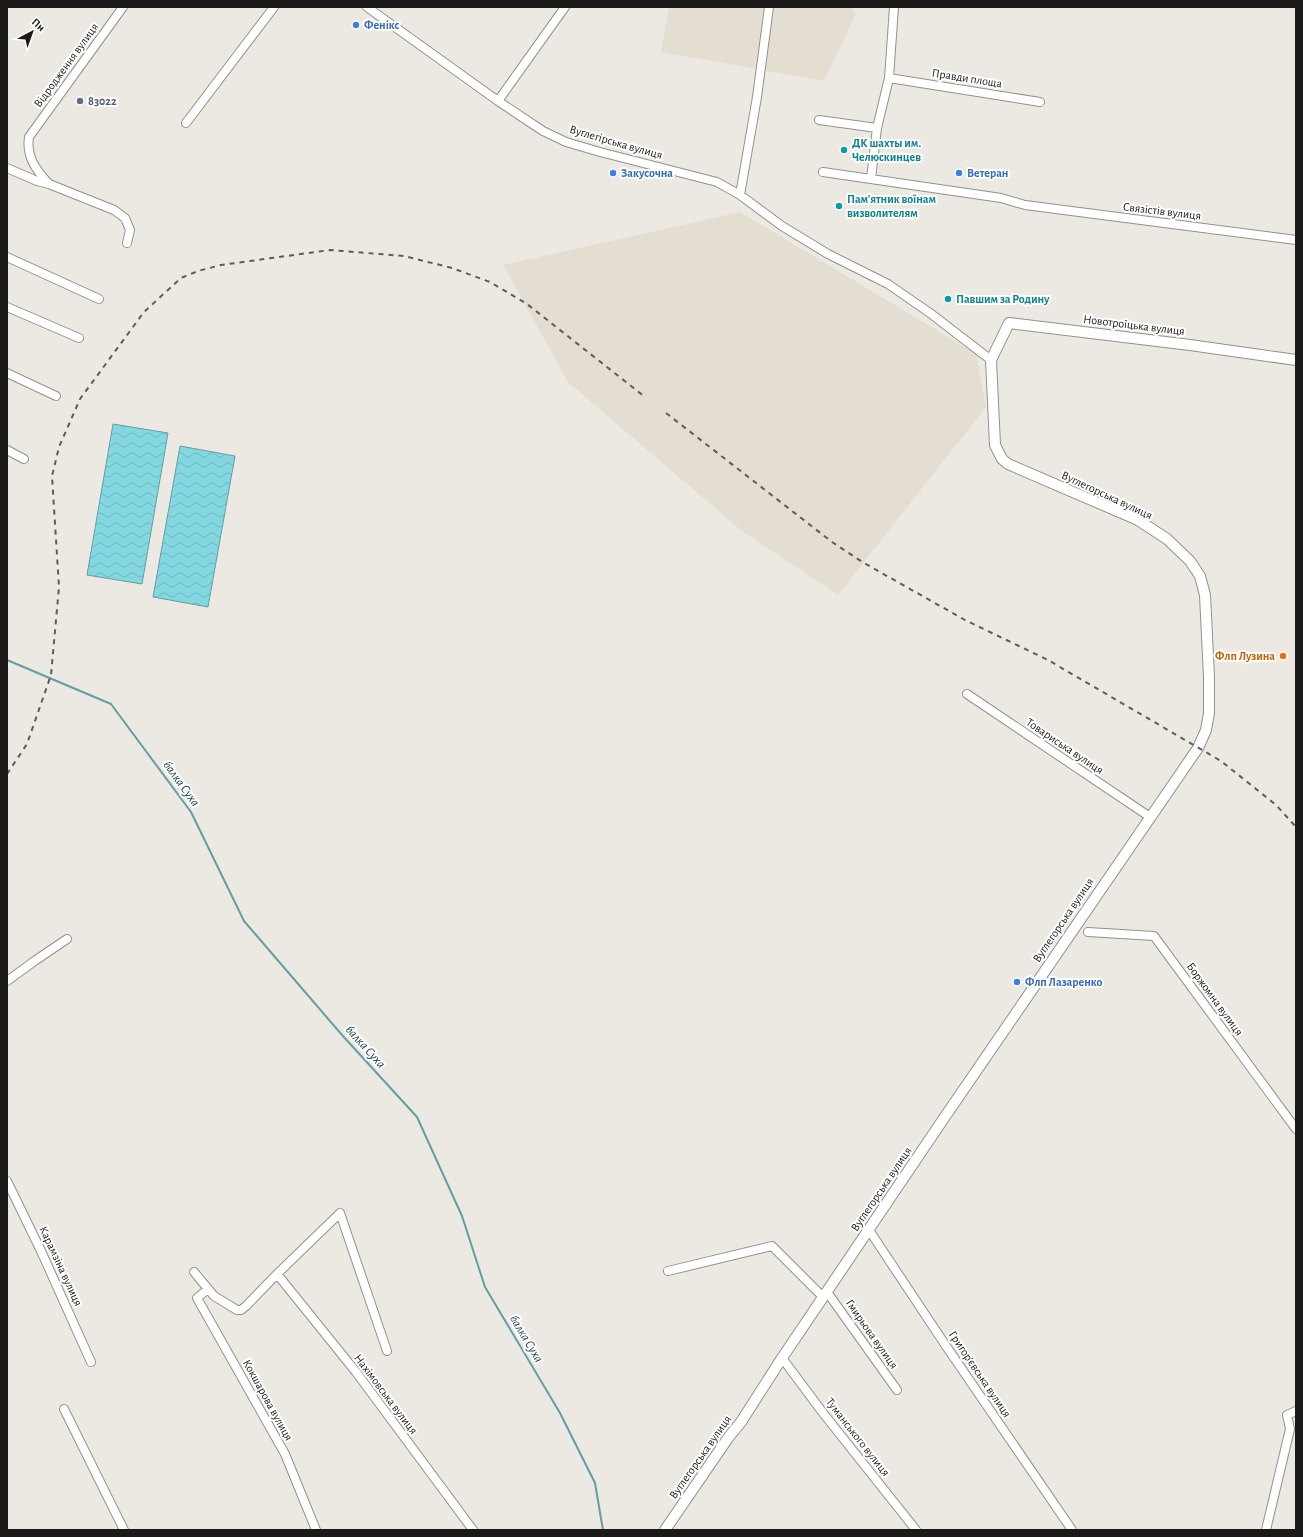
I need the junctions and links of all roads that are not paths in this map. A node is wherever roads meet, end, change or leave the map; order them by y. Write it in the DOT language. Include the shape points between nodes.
graph roads {
  1 [pos="123,7"];
  2 [pos="274,7"];
  3 [pos="367,7"];
  4 [pos="565,7"];
  5 [pos="769,7"];
  6 [pos="894,7"];
  7 [pos="889,78"];
  8 [pos="498,101"];
  9 [pos="1040,102"];
  10 [pos="819,120"];
  11 [pos="186,123"];
  12 [pos="877,128"];
  13 [pos="7,168"];
  14 [pos="823,172"];
  15 [pos="871,179"];
  16 [pos="49,184"];
  17 [pos="740,195"];
  18 [pos="1296,240"];
  19 [pos="127,243"];
  20 [pos="7,257"];
  21 [pos="99,299"];
  22 [pos="7,307"];
  23 [pos="79,338"];
  24 [pos="991,360"];
  25 [pos="1296,360"];
  26 [pos="7,372"];
  27 [pos="56,396"];
  28 [pos="7,450"];
  29 [pos="24,459"];
  30 [pos="967,694"];
  31 [pos="1150,818"];
  32 [pos="1088,932"];
  33 [pos="67,939"];
  34 [pos="7,981"];
  35 [pos="1296,1129"];
  36 [pos="7,1181"];
  37 [pos="870,1230"];
  38 [pos="668,1271"];
  39 [pos="194,1272"];
  40 [pos="277,1274"];
  41 [pos="208,1289"];
  42 [pos="825,1294"];
  43 [pos="386,1351"];
  44 [pos="782,1358"];
  45 [pos="91,1362"];
  46 [pos="897,1390"];
  47 [pos="64,1409"];
  48 [pos="1296,1411"];
  49 [pos="124,1530"];
  50 [pos="316,1530"];
  51 [pos="472,1530"];
  52 [pos="665,1530"];
  53 [pos="916,1530"];
  54 [pos="1072,1530"];
  55 [pos="1266,1530"];
  1 -- 16 [label="street, Відродження вулиця" via="29,137 30,155 36,169"];
  2 -- 11 [label="street"];
  3 -- 8 [label="street, Вуглегірська вулиця"];
  4 -- 8 [label="street"];
  5 -- 17 [label="street"];
  6 -- 7 [label="street"];
  7 -- 9 [label="street, Правди площа"];
  7 -- 12 [label="street"];
  8 -- 17 [label="street, Вуглегірська вулиця" via="543,131 566,142 717,182"];
  10 -- 12 [label="street"];
  12 -- 15 [label="street"];
  13 -- 16 [label="street"];
  14 -- 15 [label="street"];
  15 -- 18 [label="street, Связістів вулиця" via="1001,198 1026,205"];
  16 -- 19 [label="street" via="114,210 125,218 130,230"];
  17 -- 24 [label="street, Вуглегірська вулиця" via="782,226 828,254 888,284"];
  20 -- 21 [label="street"];
  22 -- 23 [label="street"];
  24 -- 25 [label="main road, Новотроїцька вулиця" via="1009,323"];
  24 -- 31 [label="main road, Вуглегорська вулиця" via="994,445 1002,459 1018,469 1138,520 1167,539 1190,561 1200,576 1205,595 1209,677 1209,714 1206,730 1198,748"];
  26 -- 27 [label="street"];
  28 -- 29 [label="street"];
  30 -- 31 [label="street, Товариська вулиця"];
  31 -- 37 [label="main road, Вуглегорська вулиця"];
  32 -- 35 [label="street, Боржомна вулиця" via="1154,936"];
  33 -- 34 [label="street"];
  36 -- 45 [label="street, Карамзіна вулиця"];
  37 -- 42 [label="main road, Вуглегорська вулиця"];
  37 -- 54 [label="street, Григор’євська вулиця"];
  38 -- 42 [label="street, Гмирьова вулиця" via="772,1246"];
  39 -- 41 [label="street"];
  40 -- 41 [label="street" via="241,1310 214,1296"];
  40 -- 43 [label="street" via="340,1213"];
  40 -- 51 [label="street, Нахімовська вулиця" via="356,1372"];
  41 -- 50 [label="street, Кокшарова вулиця" via="197,1298 285,1454"];
  42 -- 44 [label="main road, Вуглегорська вулиця"];
  42 -- 46 [label="street, Гмирьова вулиця"];
  44 -- 52 [label="main road, Вуглегорська вулиця" via="741,1422"];
  44 -- 53 [label="street, Туманського вулиця"];
  47 -- 49 [label="street"];
  48 -- 55 [label="street" via="1287,1415 1290,1429"];
}
